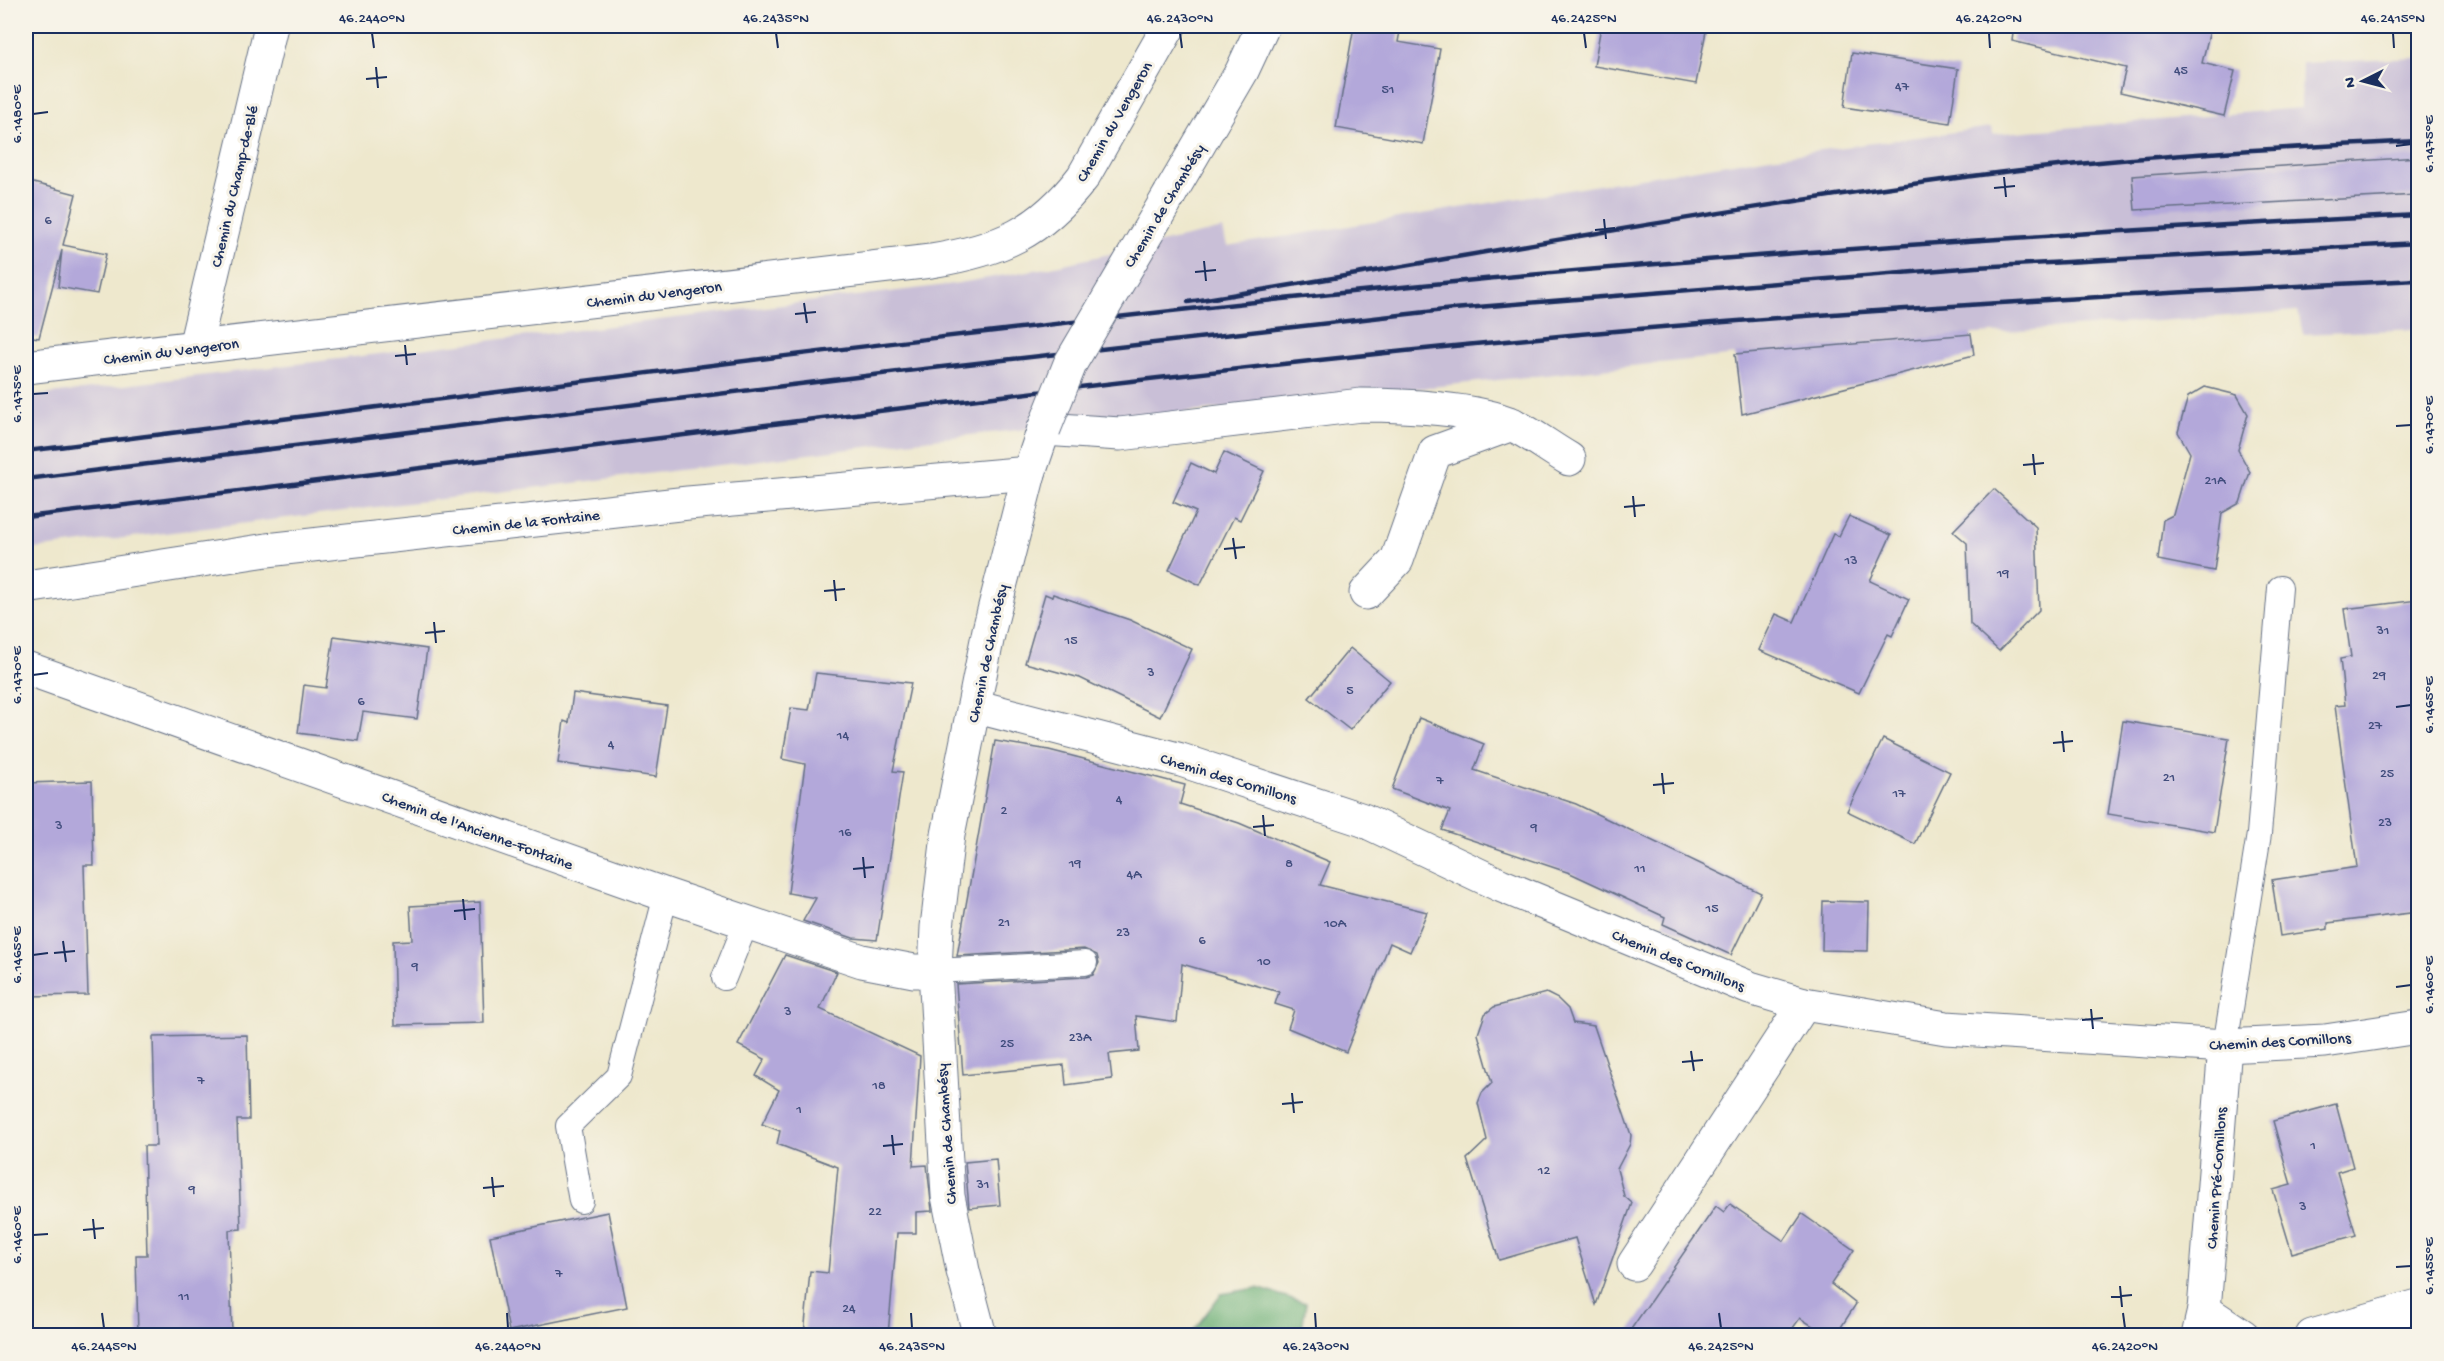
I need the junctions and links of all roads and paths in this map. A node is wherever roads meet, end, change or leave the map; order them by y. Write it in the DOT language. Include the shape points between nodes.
graph roads {
  1 [pos="271,26"];
  2 [pos="1169,26"];
  3 [pos="1263,26"];
  4 [pos="195,347"];
  5 [pos="26,367"];
  6 [pos="1512,424"];
  7 [pos="1044,429"];
  8 [pos="1569,459"];
  9 [pos="1029,473"];
  10 [pos="26,587"];
  11 [pos="2280,588"];
  12 [pos="1366,593"];
  13 [pos="26,668"];
  14 [pos="974,706"];
  15 [pos="666,895"];
  16 [pos="747,921"];
  17 [pos="1085,963"];
  18 [pos="934,971"];
  19 [pos="724,978"];
  20 [pos="1804,1004"];
  21 [pos="2418,1027"];
  22 [pos="2225,1046"];
  23 [pos="581,1201"];
  24 [pos="1634,1264"];
  25 [pos="2418,1306"];
  26 [pos="2201,1323"];
  27 [pos="980,1335"];
  28 [pos="2243,1335"];
  29 [pos="2312,1335"];
  1 -- 4 [label="street, Chemin du Champ-de-Blé"];
  2 -- 4 [label="street, Chemin du Vengeron" via="1071,193 1034,227 992,249 931,261"];
  3 -- 7 [label="street, Chemin de Chambésy, bridge" via="1242,71 1070,364"];
  4 -- 5 [label="street, Chemin du Vengeron"];
  6 -- 7 [label="street" via="1459,412 1361,405 1120,434"];
  6 -- 8 [label="street"];
  6 -- 12 [label="street" via="1435,452 1397,560"];
  7 -- 9 [label="street, Chemin de Chambésy"];
  9 -- 10 [label="street, Chemin de la Fontaine" via="688,503 291,548"];
  9 -- 14 [label="street, Chemin de Chambésy"];
  11 -- 22 [label="lane" via="2259,834"];
  13 -- 15 [label="street, Chemin de l'Ancienne-Fontaine"];
  14 -- 18 [label="street, Chemin de Chambésy" via="948,835"];
  14 -- 20 [label="street, Chemin des Cornillons" via="1181,760 1363,820 1511,890 1750,988"];
  15 -- 16 [label="street, Chemin de l'Ancienne-Fontaine"];
  15 -- 23 [label="lane" via="619,1076 568,1126"];
  16 -- 18 [label="street, Chemin de l'Ancienne-Fontaine" via="862,961"];
  16 -- 19 [label="lane"];
  17 -- 18 [label="lane"];
  18 -- 27 [label="street, Chemin de Chambésy" via="948,1196"];
  20 -- 22 [label="street, Chemin des Cornillons" via="1946,1028"];
  20 -- 24 [label="street"];
  21 -- 22 [label="street, Chemin des Cornillons" via="2325,1041"];
  22 -- 26 [label="street, Chemin Pré-Cornillons"];
  25 -- 29 [label="street"];
  26 -- 28 [label="street, Chemin Pré-Cornillons"];
}
